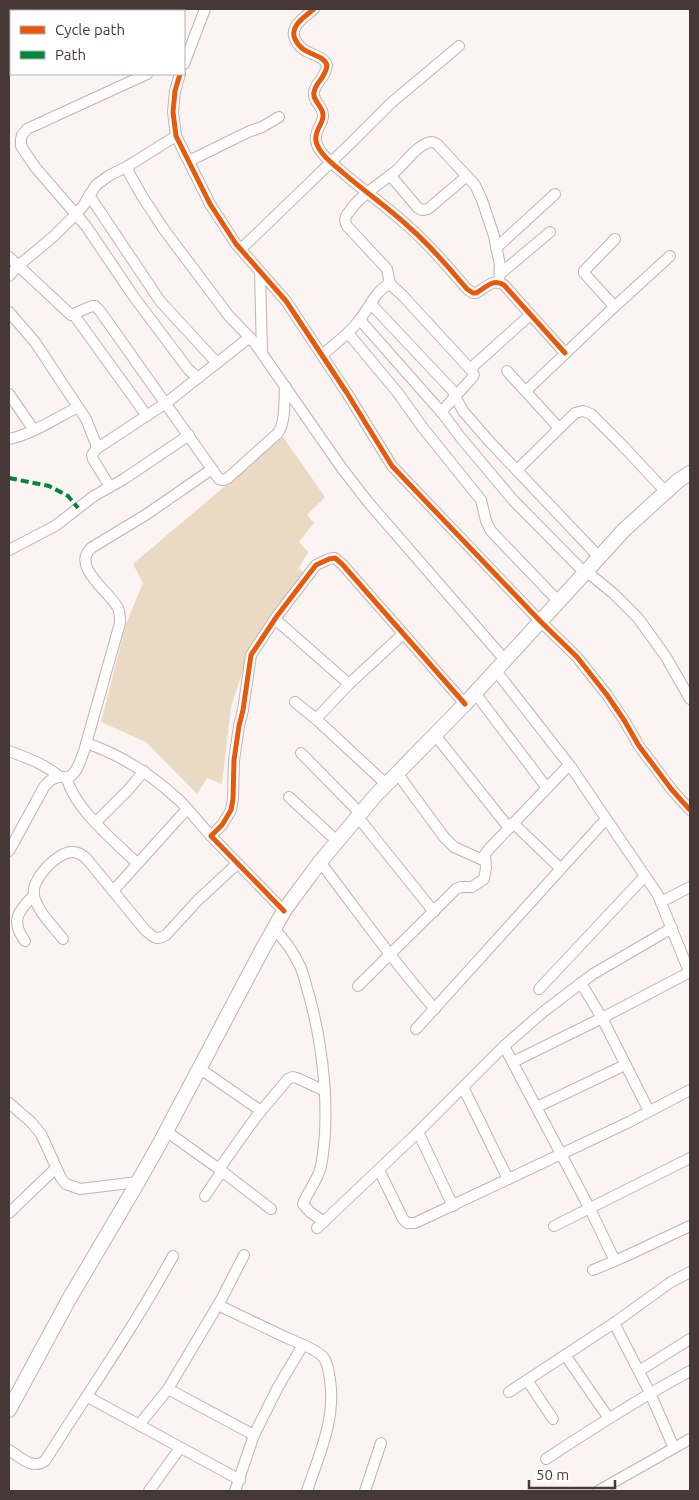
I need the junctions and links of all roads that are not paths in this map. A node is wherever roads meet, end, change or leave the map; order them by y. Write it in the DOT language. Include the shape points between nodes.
graph roads {
  1 [pos="205,9"];
  2 [pos="314,9"];
  3 [pos="459,46"];
  4 [pos="185,58"];
  5 [pos="145,75"];
  6 [pos="180,75"];
  7 [pos="279,117"];
  8 [pos="176,136"];
  9 [pos="189,161"];
  10 [pos="331,163"];
  11 [pos="128,166"];
  12 [pos="390,175"];
  13 [pos="466,176"];
  14 [pos="369,193"];
  15 [pos="555,194"];
  16 [pos="89,195"];
  17 [pos="77,213"];
  18 [pos="550,232"];
  19 [pos="615,239"];
  20 [pos="496,248"];
  21 [pos="241,249"];
  22 [pos="670,256"];
  23 [pos="9,257"];
  24 [pos="18,266"];
  25 [pos="260,272"];
  26 [pos="9,276"];
  27 [pos="499,278"];
  28 [pos="390,284"];
  29 [pos="371,304"];
  30 [pos="614,306"];
  31 [pos="9,312"];
  32 [pos="74,315"];
  33 [pos="530,315"];
  34 [pos="360,320"];
  35 [pos="348,333"];
  36 [pos="250,337"];
  37 [pos="565,353"];
  38 [pos="262,354"];
  39 [pos="322,355"];
  40 [pos="217,363"];
  41 [pos="470,369"];
  42 [pos="507,371"];
  43 [pos="198,378"];
  44 [pos="285,386"];
  45 [pos="526,391"];
  46 [pos="9,394"];
  47 [pos="456,396"];
  48 [pos="166,403"];
  49 [pos="78,407"];
  50 [pos="441,412"];
  51 [pos="146,416"];
  52 [pos="559,428"];
  53 [pos="34,430"];
  54 [pos="189,435"];
  55 [pos="9,439"];
  56 [pos="96,449"];
  57 [pos="212,469"];
  58 [pos="516,470"];
  59 [pos="690,473"];
  60 [pos="110,487"];
  61 [pos="666,492"];
  62 [pos="9,550"];
  63 [pos="599,557"];
  64 [pos="585,572"];
  65 [pos="558,601"];
  66 [pos="275,619"];
  67 [pos="540,621"];
  68 [pos="403,634"];
  69 [pos="505,660"];
  70 [pos="496,671"];
  71 [pos="348,684"];
  72 [pos="475,694"];
  73 [pos="690,699"];
  74 [pos="295,702"];
  75 [pos="465,704"];
  76 [pos="316,719"];
  77 [pos="435,735"];
  78 [pos="86,743"];
  79 [pos="12,752"];
  80 [pos="301,753"];
  81 [pos="9,763"];
  82 [pos="569,765"];
  83 [pos="144,772"];
  84 [pos="397,773"];
  85 [pos="64,777"];
  86 [pos="386,784"];
  87 [pos="547,788"];
  88 [pos="289,797"];
  89 [pos="187,809"];
  90 [pos="690,810"];
  91 [pos="359,814"];
  92 [pos="606,819"];
  93 [pos="96,822"];
  94 [pos="511,825"];
  95 [pos="13,835"];
  96 [pos="210,836"];
  97 [pos="337,841"];
  98 [pos="9,850"];
  99 [pos="320,862"];
  100 [pos="485,862"];
  101 [pos="137,863"];
  102 [pos="237,864"];
  103 [pos="561,869"];
  104 [pos="645,876"];
  105 [pos="690,887"];
  106 [pos="112,891"];
  107 [pos="34,895"];
  108 [pos="661,902"];
  109 [pos="284,911"];
  110 [pos="434,912"];
  111 [pos="274,928"];
  112 [pos="672,928"];
  113 [pos="63,939"];
  114 [pos="25,941"];
  115 [pos="390,955"];
  116 [pos="690,973"];
  117 [pos="581,983"];
  118 [pos="358,986"];
  119 [pos="538,989"];
  120 [pos="435,1009"];
  121 [pos="602,1018"];
  122 [pos="416,1029"];
  123 [pos="504,1046"];
  124 [pos="513,1062"];
  125 [pos="625,1065"];
  126 [pos="199,1068"];
  127 [pos="463,1087"];
  128 [pos="690,1090"];
  129 [pos="325,1091"];
  130 [pos="9,1103"];
  131 [pos="537,1107"];
  132 [pos="649,1111"];
  133 [pos="260,1112"];
  134 [pos="166,1131"];
  135 [pos="418,1132"];
  136 [pos="562,1154"];
  137 [pos="690,1158"];
  138 [pos="56,1168"];
  139 [pos="221,1170"];
  140 [pos="378,1170"];
  141 [pos="508,1179"];
  142 [pos="138,1182"];
  143 [pos="205,1196"];
  144 [pos="452,1206"];
  145 [pos="271,1209"];
  146 [pos="590,1209"];
  147 [pos="9,1213"];
  148 [pos="554,1226"];
  149 [pos="690,1226"];
  150 [pos="244,1254"];
  151 [pos="173,1256"];
  152 [pos="615,1261"];
  153 [pos="593,1270"];
  154 [pos="690,1272"];
  155 [pos="218,1305"];
  156 [pos="614,1323"];
  157 [pos="690,1339"];
  158 [pos="303,1345"];
  159 [pos="565,1354"];
  160 [pos="639,1371"];
  161 [pos="690,1371"];
  162 [pos="527,1380"];
  163 [pos="168,1389"];
  164 [pos="509,1392"];
  165 [pos="650,1392"];
  166 [pos="88,1397"];
  167 [pos="9,1410"];
  168 [pos="608,1417"];
  169 [pos="553,1419"];
  170 [pos="139,1425"];
  171 [pos="254,1435"];
  172 [pos="690,1439"];
  173 [pos="381,1443"];
  174 [pos="180,1448"];
  175 [pos="674,1448"];
  176 [pos="9,1450"];
  177 [pos="546,1459"];
  178 [pos="240,1480"];
  179 [pos="149,1491"];
  180 [pos="235,1491"];
  181 [pos="307,1491"];
  182 [pos="365,1491"];
  183 [pos="598,1491"];
  1 -- 4 [label="street"];
  2 -- 10 [label="street" via="296,26 293,35 297,45 323,59 327,65 314,90 324,118 315,139"];
  3 -- 10 [label="street" via="391,103"];
  5 -- 17 [label="street" via="22,134 21,146 30,160"];
  6 -- 8 [label="street" via="174,105"];
  7 -- 9 [label="street"];
  8 -- 9 [label="street"];
  8 -- 11 [label="street"];
  9 -- 21 [label="street" via="210,204"];
  10 -- 14 [label="street"];
  10 -- 21 [label="street"];
  11 -- 16 [label="street" via="96,185"];
  11 -- 36 [label="street" via="142,196 165,231 229,316"];
  12 -- 13 [label="street" via="420,147 434,142"];
  12 -- 13 [label="street" via="422,210 428,209"];
  12 -- 14 [label="street"];
  13 -- 20 [label="street" via="482,200"];
  14 -- 27 [label="street" via="412,229 473,293"];
  14 -- 28 [label="street" via="357,202 345,222 387,269"];
  15 -- 20 [label="street"];
  16 -- 17 [label="street"];
  16 -- 40 [label="street" via="160,301"];
  17 -- 24 [label="street"];
  17 -- 43 [label="street" via="134,297 188,370"];
  18 -- 27 [label="street"];
  19 -- 30 [label="street" via="584,271"];
  20 -- 27 [label="street"];
  21 -- 25 [label="street"];
  22 -- 30 [label="street"];
  23 -- 24 [label="street"];
  24 -- 26 [label="street"];
  24 -- 32 [label="street"];
  25 -- 38 [label="street"];
  25 -- 39 [label="street" via="286,302"];
  27 -- 33 [label="street"];
  28 -- 29 [label="street"];
  28 -- 41 [label="street"];
  29 -- 34 [label="street"];
  29 -- 47 [label="street"];
  30 -- 37 [label="street"];
  31 -- 49 [label="street" via="34,342"];
  32 -- 48 [label="street" via="86,307 95,306"];
  32 -- 51 [label="street"];
  33 -- 37 [label="street"];
  33 -- 41 [label="street"];
  34 -- 35 [label="street"];
  34 -- 50 [label="street"];
  35 -- 39 [label="street"];
  35 -- 65 [label="street" via="481,500 491,531"];
  36 -- 38 [label="street"];
  36 -- 40 [label="street"];
  37 -- 45 [label="street"];
  38 -- 44 [label="street"];
  39 -- 67 [label="street" via="392,466"];
  40 -- 43 [label="street"];
  41 -- 47 [label="street" via="474,374"];
  42 -- 45 [label="street"];
  43 -- 48 [label="street"];
  44 -- 57 [label="street" via="283,418 278,433 228,478 219,479"];
  44 -- 69 [label="street" via="368,502"];
  45 -- 52 [label="street"];
  46 -- 53 [label="street"];
  47 -- 50 [label="street"];
  47 -- 58 [label="street" via="463,411"];
  48 -- 51 [label="street"];
  48 -- 54 [label="street"];
  49 -- 53 [label="street"];
  49 -- 56 [label="street" via="94,436"];
  50 -- 64 [label="street" via="512,500"];
  51 -- 56 [label="street"];
  52 -- 58 [label="street"];
  52 -- 61 [label="street" via="575,413 591,414"];
  53 -- 55 [label="street"];
  54 -- 57 [label="street"];
  54 -- 60 [label="street"];
  56 -- 60 [label="street" via="93,459"];
  57 -- 78 [label="street" via="91,548 85,556 93,579 117,606 120,614"];
  58 -- 63 [label="street"];
  59 -- 61 [label="main road"];
  60 -- 62 [label="street" via="55,526"];
  61 -- 63 [label="main road"];
  63 -- 64 [label="main road"];
  64 -- 65 [label="main road"];
  64 -- 73 [label="street" via="638,618"];
  65 -- 67 [label="main road"];
  66 -- 68 [label="street" via="316,565 335,558"];
  66 -- 71 [label="street"];
  66 -- 96 [label="street" via="251,655 234,760 231,810"];
  67 -- 69 [label="main road"];
  67 -- 90 [label="street" via="577,657 624,720 639,746"];
  68 -- 71 [label="street"];
  68 -- 75 [label="street"];
  69 -- 70 [label="main road"];
  70 -- 72 [label="main road"];
  70 -- 82 [label="street"];
  71 -- 76 [label="street"];
  72 -- 75 [label="main road"];
  72 -- 87 [label="street"];
  74 -- 76 [label="street"];
  75 -- 77 [label="main road"];
  76 -- 86 [label="street"];
  77 -- 84 [label="main road"];
  77 -- 94 [label="street"];
  78 -- 83 [label="street" via="124,759"];
  78 -- 85 [label="street" via="77,768"];
  79 -- 81 [label="street"];
  79 -- 85 [label="street"];
  80 -- 91 [label="street"];
  82 -- 87 [label="street"];
  82 -- 92 [label="street"];
  83 -- 89 [label="street"];
  83 -- 93 [label="street"];
  84 -- 86 [label="main road"];
  84 -- 100 [label="street" via="444,837 454,847"];
  85 -- 93 [label="street"];
  85 -- 95 [label="street" via="50,780"];
  86 -- 91 [label="main road"];
  87 -- 94 [label="street"];
  88 -- 97 [label="street"];
  89 -- 96 [label="street"];
  89 -- 101 [label="street"];
  91 -- 97 [label="main road"];
  91 -- 110 [label="street"];
  92 -- 103 [label="street"];
  92 -- 104 [label="street"];
  93 -- 101 [label="street"];
  94 -- 100 [label="street" via="485,854"];
  94 -- 103 [label="street"];
  95 -- 98 [label="street"];
  96 -- 102 [label="street"];
  97 -- 99 [label="main road"];
  99 -- 109 [label="main road"];
  99 -- 115 [label="street"];
  100 -- 110 [label="street" via="484,878 472,887 456,889"];
  101 -- 106 [label="street"];
  102 -- 106 [label="street" via="160,938 145,930"];
  102 -- 109 [label="street"];
  103 -- 120 [label="street"];
  104 -- 108 [label="street"];
  104 -- 119 [label="street"];
  105 -- 108 [label="street"];
  106 -- 107 [label="street" via="86,858 79,852 70,852 40,874"];
  107 -- 113 [label="street"];
  107 -- 114 [label="street" via="16,920"];
  108 -- 112 [label="street"];
  109 -- 111 [label="main road"];
  110 -- 115 [label="street"];
  111 -- 126 [label="main road"];
  111 -- 129 [label="street" via="289,944 301,968 316,1021"];
  112 -- 116 [label="street"];
  112 -- 117 [label="street"];
  115 -- 118 [label="street"];
  115 -- 120 [label="street"];
  116 -- 121 [label="street"];
  117 -- 121 [label="street"];
  117 -- 123 [label="street"];
  120 -- 122 [label="street"];
  121 -- 124 [label="street"];
  121 -- 125 [label="street"];
  123 -- 124 [label="street"];
  123 -- 127 [label="street"];
  124 -- 131 [label="street"];
  125 -- 131 [label="street"];
  125 -- 132 [label="street"];
  126 -- 133 [label="street"];
  126 -- 134 [label="main road"];
  127 -- 135 [label="street"];
  127 -- 141 [label="street"];
  128 -- 132 [label="street"];
  129 -- 133 [label="street" via="293,1077"];
  129 -- 140 [label="street" via="325,1134 320,1167 303,1204 321,1225"];
  130 -- 138 [label="street" via="42,1134"];
  131 -- 136 [label="street"];
  132 -- 136 [label="street"];
  133 -- 139 [label="street"];
  134 -- 139 [label="street"];
  134 -- 142 [label="main road"];
  135 -- 140 [label="street"];
  135 -- 144 [label="street"];
  136 -- 141 [label="street"];
  136 -- 146 [label="street"];
  137 -- 146 [label="street"];
  138 -- 142 [label="street" via="66,1184 80,1189"];
  138 -- 147 [label="street"];
  139 -- 143 [label="street"];
  139 -- 145 [label="street"];
  140 -- 144 [label="street" via="407,1223 415,1223"];
  141 -- 144 [label="street"];
  142 -- 167 [label="main road"];
  146 -- 148 [label="street"];
  146 -- 152 [label="street"];
  149 -- 152 [label="street"];
  150 -- 155 [label="street"];
  151 -- 166 [label="street"];
  152 -- 153 [label="street"];
  154 -- 156 [label="street"];
  155 -- 158 [label="street"];
  155 -- 163 [label="street"];
  156 -- 159 [label="street"];
  156 -- 160 [label="street"];
  157 -- 160 [label="street"];
  158 -- 171 [label="street"];
  158 -- 181 [label="street" via="324,1358 332,1397 322,1447"];
  159 -- 162 [label="street"];
  159 -- 168 [label="street"];
  160 -- 165 [label="street"];
  161 -- 165 [label="street"];
  162 -- 164 [label="street"];
  162 -- 169 [label="street"];
  163 -- 170 [label="street"];
  163 -- 171 [label="street"];
  165 -- 168 [label="street"];
  165 -- 175 [label="street"];
  166 -- 170 [label="street"];
  166 -- 176 [label="street" via="45,1461 39,1465 31,1464"];
  168 -- 177 [label="street"];
  170 -- 174 [label="street"];
  171 -- 178 [label="street"];
  172 -- 175 [label="street"];
  173 -- 182 [label="street"];
  174 -- 178 [label="street"];
  174 -- 179 [label="street"];
  175 -- 183 [label="street"];
  178 -- 180 [label="street"];
}
